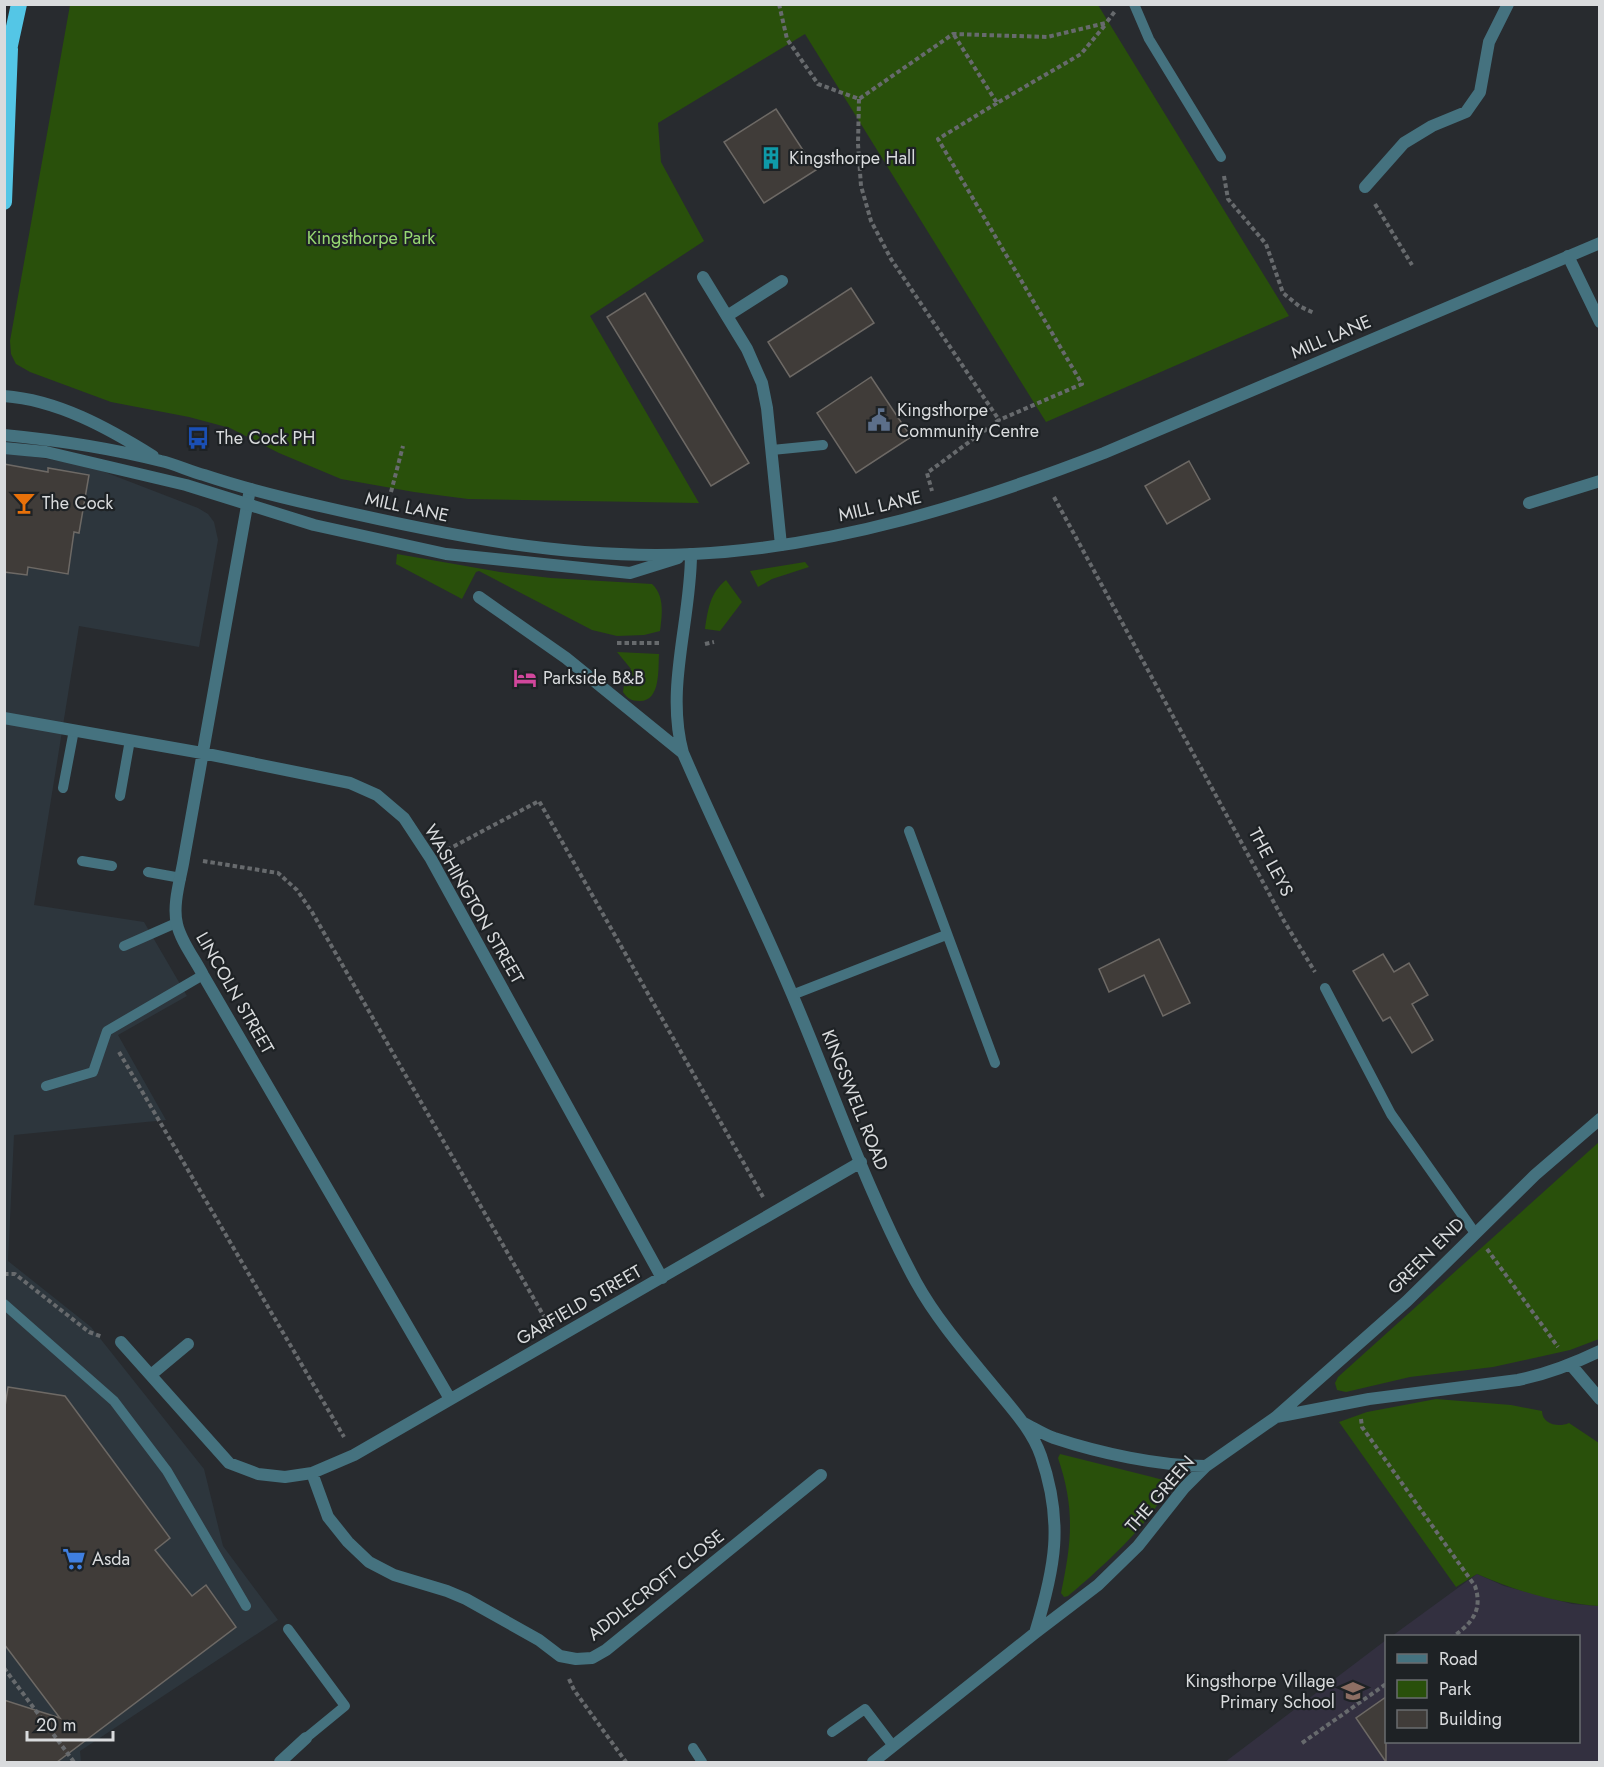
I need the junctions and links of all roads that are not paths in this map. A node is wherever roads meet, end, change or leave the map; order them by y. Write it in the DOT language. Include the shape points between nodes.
graph roads {
  1 [pos="19,4"];
  2 [pos="1134,4"];
  3 [pos="1508,4"];
  4 [pos="7,49"];
  5 [pos="4,68"];
  6 [pos="1221,157"];
  7 [pos="1365,187"];
  8 [pos="4,202"];
  9 [pos="1599,243"];
  10 [pos="1568,256"];
  11 [pos="703,278"];
  12 [pos="782,281"];
  13 [pos="727,316"];
  14 [pos="1599,322"];
  15 [pos="10,397"];
  16 [pos="7,435"];
  17 [pos="823,445"];
  18 [pos="4,448"];
  19 [pos="772,450"];
  20 [pos="162,461"];
  21 [pos="1599,481"];
  22 [pos="250,489"];
  23 [pos="1528,502"];
  24 [pos="247,504"];
  25 [pos="781,545"];
  26 [pos="691,554"];
  27 [pos="479,597"];
  28 [pos="4,718"];
  29 [pos="74,730"];
  30 [pos="130,740"];
  31 [pos="202,753"];
  32 [pos="683,753"];
  33 [pos="63,788"];
  34 [pos="120,796"];
  35 [pos="909,831"];
  36 [pos="82,861"];
  37 [pos="112,866"];
  38 [pos="148,872"];
  39 [pos="181,878"];
  40 [pos="176,923"];
  41 [pos="946,935"];
  42 [pos="124,946"];
  43 [pos="203,975"];
  44 [pos="1325,988"];
  45 [pos="792,994"];
  46 [pos="995,1063"];
  47 [pos="46,1086"];
  48 [pos="1599,1119"];
  49 [pos="861,1162"];
  50 [pos="1475,1233"];
  51 [pos="662,1278"];
  52 [pos="4,1304"];
  53 [pos="121,1342"];
  54 [pos="188,1344"];
  55 [pos="1599,1351"];
  56 [pos="1571,1365"];
  57 [pos="152,1374"];
  58 [pos="450,1399"];
  59 [pos="1599,1400"];
  60 [pos="1276,1418"];
  61 [pos="1023,1422"];
  62 [pos="1206,1466"];
  63 [pos="312,1473"];
  64 [pos="821,1475"];
  65 [pos="246,1606"];
  66 [pos="288,1629"];
  67 [pos="1035,1633"];
  68 [pos="832,1732"];
  69 [pos="306,1738"];
  70 [pos="893,1746"];
  71 [pos="693,1748"];
  72 [pos="279,1762"];
  73 [pos="702,1762"];
  74 [pos="873,1762"];
  1 -- 4 [label="highway"];
  2 -- 6 [label="lane" via="1149,39"];
  3 -- 7 [label="street" via="1489,42 1480,92 1466,112 1404,143"];
  4 -- 5 [label="highway"];
  4 -- 8 [label="highway"];
  9 -- 10 [label="street, MILL LANE"];
  10 -- 14 [label="street"];
  10 -- 25 [label="street, MILL LANE" via="1044,476 906,520"];
  11 -- 13 [label="street"];
  12 -- 13 [label="street"];
  13 -- 19 [label="street" via="762,382"];
  15 -- 20 [label="street, MILL LANE" via="66,411 109,429"];
  16 -- 20 [label="street, MILL LANE"];
  17 -- 19 [label="lane"];
  18 -- 24 [label="street" via="46,452 186,485"];
  19 -- 25 [label="street"];
  20 -- 22 [label="street, MILL LANE"];
  21 -- 23 [label="street"];
  22 -- 24 [label="street, LINCOLN STREET"];
  22 -- 26 [label="street, MILL LANE" via="478,539 592,552"];
  24 -- 26 [label="street" via="315,525 446,554 630,573"];
  24 -- 31 [label="street, LINCOLN STREET"];
  25 -- 26 [label="street, MILL LANE"];
  26 -- 32 [label="street, KINGSWELL ROAD" via="676,711"];
  27 -- 32 [label="street" via="566,658"];
  28 -- 29 [label="street, WASHINGTON STREET"];
  29 -- 30 [label="street, WASHINGTON STREET"];
  29 -- 33 [label="lane"];
  30 -- 31 [label="street, WASHINGTON STREET"];
  30 -- 34 [label="lane"];
  31 -- 39 [label="street, LINCOLN STREET"];
  31 -- 51 [label="street, WASHINGTON STREET" via="350,783 377,795 404,818 431,859"];
  32 -- 45 [label="street, KINGSWELL ROAD"];
  35 -- 41 [label="lane"];
  36 -- 37 [label="lane"];
  38 -- 39 [label="lane"];
  39 -- 40 [label="street, LINCOLN STREET"];
  40 -- 42 [label="lane"];
  40 -- 43 [label="street, LINCOLN STREET"];
  41 -- 45 [label="lane"];
  41 -- 46 [label="lane"];
  43 -- 47 [label="lane" via="107,1031 93,1072"];
  43 -- 58 [label="street, LINCOLN STREET"];
  44 -- 50 [label="lane" via="1391,1114"];
  45 -- 49 [label="street, KINGSWELL ROAD"];
  48 -- 50 [label="street, GREEN END"];
  49 -- 51 [label="street, GARFIELD STREET"];
  49 -- 61 [label="street, KINGSWELL ROAD" via="917,1283 945,1327"];
  50 -- 60 [label="street, GREEN END" via="1407,1301"];
  51 -- 58 [label="street, GARFIELD STREET"];
  52 -- 65 [label="lane" via="114,1401 167,1471"];
  53 -- 57 [label="street, GARFIELD STREET"];
  54 -- 57 [label="street"];
  55 -- 56 [label="street, THE GREEN"];
  56 -- 59 [label="street"];
  56 -- 60 [label="street, THE GREEN" via="1518,1380 1422,1391"];
  57 -- 63 [label="street, GARFIELD STREET" via="229,1463 258,1474 285,1477"];
  58 -- 63 [label="street, GARFIELD STREET" via="354,1455"];
  60 -- 62 [label="street, THE GREEN"];
  61 -- 62 [label="street" via="1052,1437 1112,1453 1177,1466"];
  61 -- 67 [label="street, KINGSWELL ROAD" via="1040,1453 1051,1488 1055,1523 1055,1553"];
  62 -- 67 [label="street, THE GREEN" via="1138,1546 1098,1585"];
  63 -- 64 [label="street, ADDLECROFT CLOSE" via="328,1517 369,1562 394,1575 466,1599 560,1656 576,1659 592,1658 606,1650"];
  66 -- 69 [label="lane" via="345,1706"];
  67 -- 70 [label="street, THE GREEN"];
  68 -- 70 [label="lane" via="865,1709"];
  69 -- 72 [label="street"];
  70 -- 74 [label="street, THE GREEN"];
  71 -- 73 [label="lane"];
}
